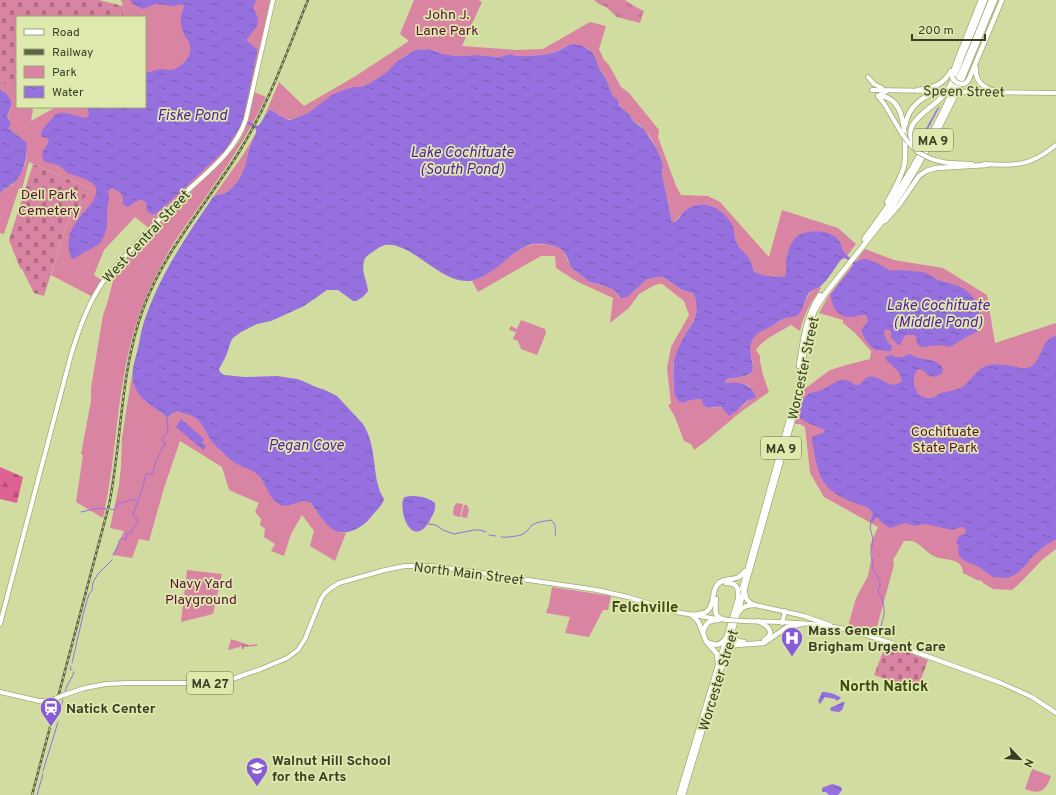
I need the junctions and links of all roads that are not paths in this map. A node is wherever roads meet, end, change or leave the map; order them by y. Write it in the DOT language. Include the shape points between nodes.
graph roads {
  1 [pos="273,0"];
  2 [pos="981,0"];
  3 [pos="985,0"];
  4 [pos="991,0"];
  5 [pos="995,0"];
  6 [pos="1002,0"];
  7 [pos="978,60"];
  8 [pos="956,63"];
  9 [pos="868,77"];
  10 [pos="872,90"];
  11 [pos="890,90"];
  12 [pos="918,90"];
  13 [pos="943,91"];
  14 [pos="1000,92"];
  15 [pos="1056,93"];
  16 [pos="878,96"];
  17 [pos="903,133"];
  18 [pos="1056,145"];
  19 [pos="918,152"];
  20 [pos="987,165"];
  21 [pos="876,223"];
  22 [pos="870,237"];
  23 [pos="852,258"];
  24 [pos="848,263"];
  25 [pos="749,562"];
  26 [pos="745,587"];
  27 [pos="738,602"];
  28 [pos="755,605"];
  29 [pos="785,611"];
  30 [pos="692,615"];
  31 [pos="736,619"];
  32 [pos="719,620"];
  33 [pos="727,620"];
  34 [pos="758,621"];
  35 [pos="782,623"];
  36 [pos="0,624"];
  37 [pos="802,624"];
  38 [pos="835,627"];
  39 [pos="733,628"];
  40 [pos="728,634"];
  41 [pos="703,635"];
  42 [pos="707,642"];
  43 [pos="724,659"];
  44 [pos="718,668"];
  45 [pos="0,692"];
  46 [pos="1056,712"];
  47 [pos="679,795"];
  48 [pos="683,795"];
  1 -- 36 [label="main road, West Central Street" via="245,124 237,140 106,277 93,297 80,326"];
  2 -- 8 [label="highway"];
  3 -- 19 [label="highway" via="948,90 913,125 911,137"];
  4 -- 21 [label="highway, Worcester Street / MA 9" via="938,122 909,174"];
  5 -- 22 [label="highway, Worcester Street / MA 9" via="962,81 936,134 904,189"];
  6 -- 7 [label="highway"];
  7 -- 8 [label="highway, bridge" via="969,80 964,84 953,80"];
  7 -- 14 [label="highway" via="975,73 979,82"];
  8 -- 12 [label="highway" via="941,84"];
  9 -- 11 [label="main road" via="876,86"];
  10 -- 11 [label="main road, Speen Street"];
  11 -- 12 [label="main road, Speen Street"];
  11 -- 16 [label="main road"];
  12 -- 13 [label="main road, Speen Street"];
  13 -- 14 [label="main road, Speen Street, bridge"];
  13 -- 17 [label="highway" via="921,99 915,104 908,115"];
  14 -- 15 [label="main road, Speen Street"];
  16 -- 17 [label="main road"];
  16 -- 17 [label="highway" via="894,102 898,107 902,115"];
  17 -- 19 [label="main road, bridge"];
  17 -- 21 [label="highway" via="906,154 904,167"];
  18 -- 20 [label="main road" via="1042,156 1026,162"];
  19 -- 20 [label="main road, bridge" via="934,160 948,163"];
  20 -- 22 [label="highway" via="936,168 924,172 896,209"];
  21 -- 23 [label="highway, Worcester Street / MA 9"];
  22 -- 23 [label="highway, Worcester Street / MA 9"];
  23 -- 24 [label="highway, Worcester Street / MA 9"];
  24 -- 25 [label="highway, Worcester Street / MA 9" via="816,301 806,323 792,409"];
  24 -- 26 [label="highway, Worcester Street / MA 9" via="823,297 811,320 793,418"];
  25 -- 27 [label="highway, Worcester Street / MA 9"];
  25 -- 30 [label="highway" via="740,577 725,580 717,585 709,610"];
  26 -- 28 [label="highway" via="746,599"];
  26 -- 31 [label="highway, Worcester Street / MA 9"];
  27 -- 33 [label="highway" via="739,590 734,584 731,582 720,585 716,594 715,613"];
  27 -- 40 [label="highway, Worcester Street / MA 9"];
  28 -- 29 [label="main road, North Main Street"];
  28 -- 31 [label="highway" via="743,607"];
  29 -- 35 [label="main road"];
  29 -- 38 [label="main road, North Main Street"];
  30 -- 32 [label="main road, North Main Street / MA 27"];
  30 -- 41 [label="highway" via="698,620"];
  30 -- 45 [label="main road, North Main Street / MA 27, bridge" via="597,590 433,566 405,566 339,583 331,588 321,599 298,650 287,658 235,678 207,683 106,684 46,701"];
  31 -- 39 [label="highway, Worcester Street / MA 9"];
  32 -- 33 [label="main road, North Main Street / MA 27"];
  32 -- 41 [label="highway" via="707,623"];
  33 -- 34 [label="main road, North Main Street / MA 27, bridge"];
  34 -- 35 [label="main road, North Main Street / MA 27"];
  34 -- 39 [label="highway" via="769,628 769,636 765,640 735,640"];
  35 -- 37 [label="main road, North Main Street / MA 27"];
  37 -- 38 [label="main road, North Main Street / MA 27"];
  37 -- 43 [label="highway" via="787,627 764,643 733,646"];
  38 -- 46 [label="main road, North Main Street / MA 27" via="882,640 985,677 1029,696"];
  39 -- 43 [label="highway, Worcester Street / MA 9"];
  40 -- 42 [label="highway" via="718,644"];
  40 -- 44 [label="highway, Worcester Street / MA 9"];
  41 -- 42 [label="highway"];
  42 -- 44 [label="highway" via="717,654"];
  43 -- 48 [label="highway, Worcester Street / MA 9"];
  44 -- 47 [label="highway, Worcester Street / MA 9"];
}
